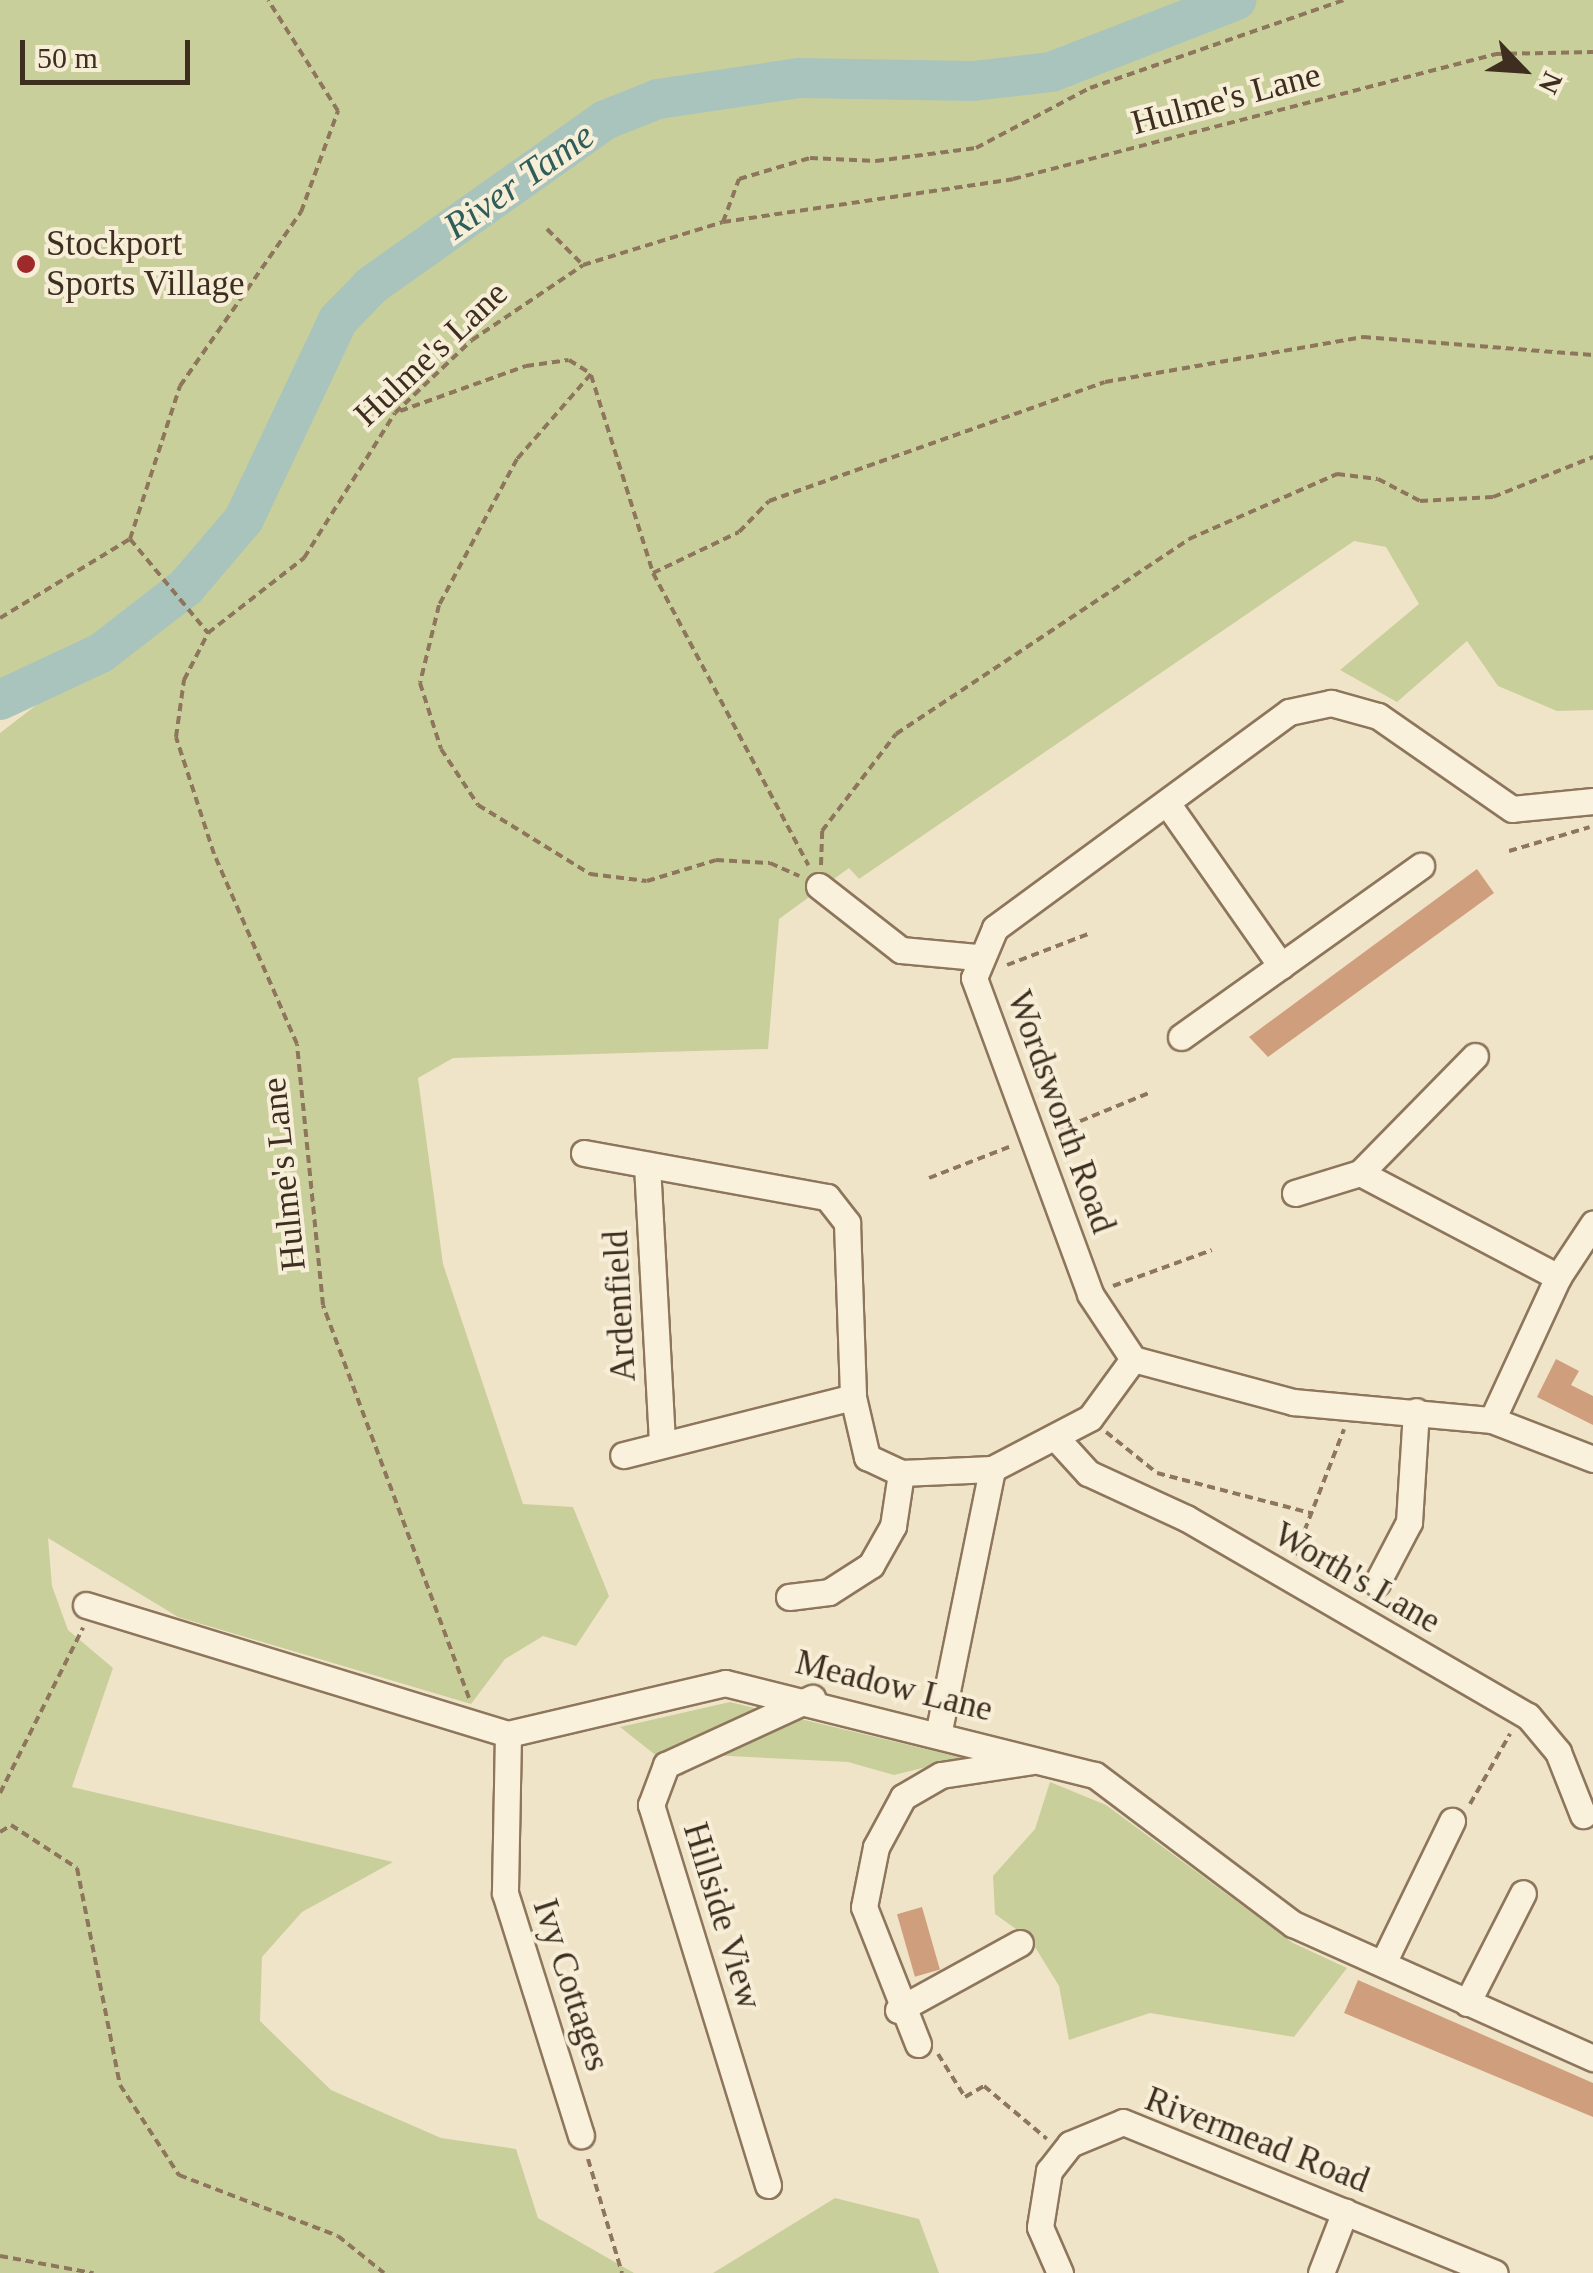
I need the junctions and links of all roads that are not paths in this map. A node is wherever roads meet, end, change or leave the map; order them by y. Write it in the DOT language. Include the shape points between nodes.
graph roads {
  1 [pos="1593,802"];
  2 [pos="1166,803"];
  3 [pos="1420,866"];
  4 [pos="819,886"];
  5 [pos="1281,966"];
  6 [pos="976,968"];
  7 [pos="1181,1037"];
  8 [pos="1476,1056"];
  9 [pos="584,1153"];
  10 [pos="646,1164"];
  11 [pos="1360,1173"];
  12 [pos="1296,1192"];
  13 [pos="1593,1224"];
  14 [pos="1558,1277"];
  15 [pos="1134,1359"];
  16 [pos="854,1397"];
  17 [pos="1416,1412"];
  18 [pos="1492,1420"];
  19 [pos="1057,1439"];
  20 [pos="662,1443"];
  21 [pos="623,1456"];
  22 [pos="1593,1459"];
  23 [pos="992,1469"];
  24 [pos="900,1472"];
  25 [pos="1377,1583"];
  26 [pos="789,1597"];
  27 [pos="86,1605"];
  28 [pos="812,1698"];
  29 [pos="508,1734"];
  30 [pos="938,1734"];
  31 [pos="1036,1758"];
  32 [pos="1584,1815"];
  33 [pos="1452,1821"];
  34 [pos="1523,1893"];
  35 [pos="1020,1943"];
  36 [pos="1383,1963"];
  37 [pos="1467,2003"];
  38 [pos="898,2010"];
  39 [pos="918,2044"];
  40 [pos="1593,2058"];
  41 [pos="582,2136"];
  42 [pos="768,2185"];
  43 [pos="1345,2211"];
  44 [pos="1060,2273"];
  45 [pos="1321,2273"];
  46 [pos="1495,2273"];
  1 -- 2 [label="street, Wordsworth Road" via="1512,809 1378,716 1330,702 1288,712"];
  2 -- 5 [label="street"];
  2 -- 6 [label="street, Wordsworth Road" via="995,928"];
  3 -- 5 [label="street"];
  4 -- 6 [label="street" via="900,950"];
  5 -- 7 [label="street"];
  6 -- 15 [label="street, Wordsworth Road" via="1090,1294"];
  8 -- 11 [label="street"];
  9 -- 10 [label="street"];
  10 -- 16 [label="street" via="827,1198 847,1223"];
  10 -- 20 [label="street, Ardenfield"];
  11 -- 12 [label="street"];
  11 -- 14 [label="street"];
  13 -- 14 [label="street"];
  14 -- 18 [label="street"];
  15 -- 17 [label="street" via="1228,1388"];
  15 -- 19 [label="street" via="1090,1418"];
  16 -- 20 [label="street"];
  16 -- 24 [label="street" via="867,1457"];
  17 -- 18 [label="street"];
  17 -- 25 [label="street" via="1409,1522"];
  18 -- 22 [label="street"];
  19 -- 23 [label="street"];
  19 -- 32 [label="street, Worth's Lane" via="1088,1473 1186,1518 1522,1712 1558,1752"];
  20 -- 21 [label="street"];
  23 -- 24 [label="street"];
  23 -- 30 [label="street"];
  24 -- 26 [label="street" via="892,1526 871,1565 828,1592"];
  27 -- 29 [label="street, Meadow Lane"];
  28 -- 29 [label="street, Meadow Lane" via="726,1683"];
  28 -- 30 [label="street, Meadow Lane"];
  28 -- 42 [label="street, Hillside View" via="666,1764 651,1805"];
  29 -- 41 [label="street, Ivy Cottages" via="505,1893"];
  30 -- 31 [label="street, Meadow Lane"];
  31 -- 36 [label="street, Meadow Lane" via="1095,1775 1294,1924"];
  31 -- 38 [label="street" via="940,1776 903,1798 885,1831 864,1906"];
  33 -- 36 [label="street"];
  34 -- 37 [label="street"];
  35 -- 38 [label="street"];
  36 -- 37 [label="street, Meadow Lane"];
  37 -- 40 [label="street, Meadow Lane"];
  38 -- 39 [label="street"];
  43 -- 44 [label="street, Rivermead Road" via="1123,2122 1062,2152 1040,2208"];
  43 -- 45 [label="street"];
  43 -- 46 [label="street, Rivermead Road"];
}
